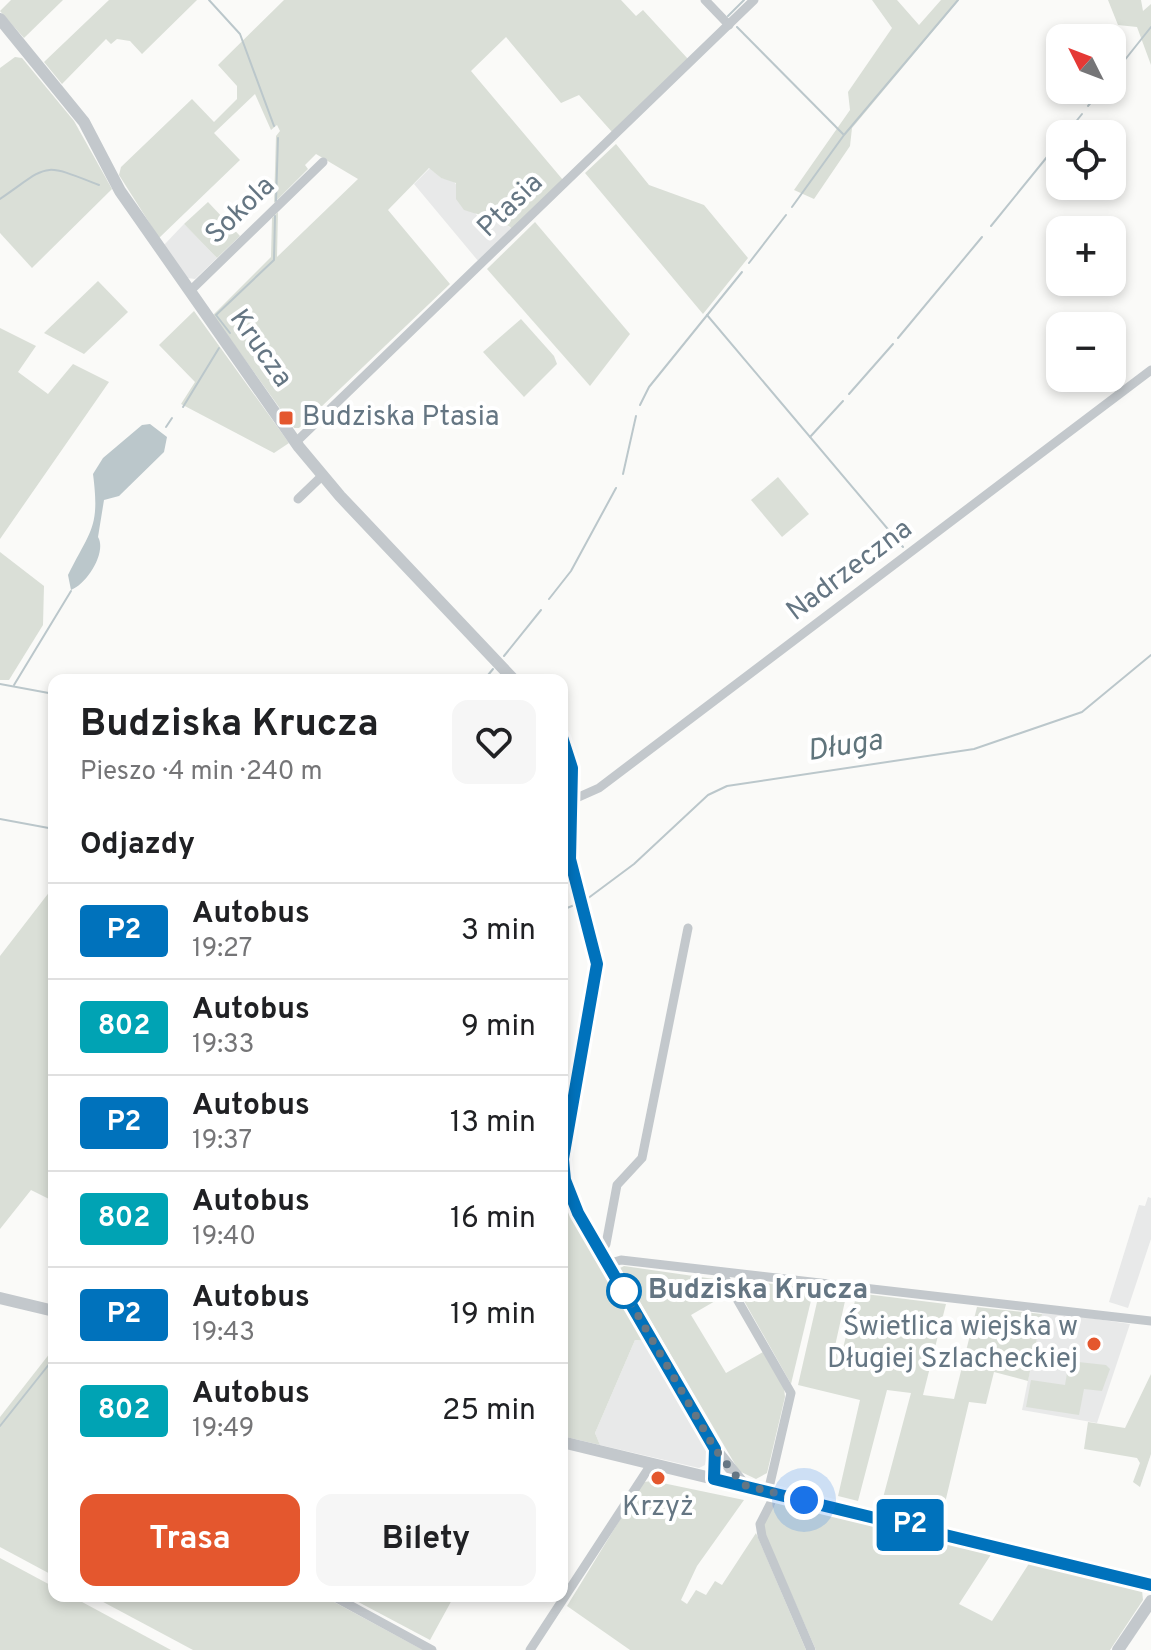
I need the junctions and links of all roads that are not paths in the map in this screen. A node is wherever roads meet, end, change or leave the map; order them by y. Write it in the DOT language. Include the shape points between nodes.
graph roads {
  1 [pos="705,0"];
  2 [pos="754,0"];
  3 [pos="0,19"];
  4 [pos="729,25"];
  5 [pos="323,162"];
  6 [pos="190,291"];
  7 [pos="1151,370"];
  8 [pos="296,442"];
  9 [pos="323,475"];
  10 [pos="298,499"];
  11 [pos="508,674"];
  12 [pos="568,754"];
  13 [pos="572,800"];
  14 [pos="688,928"];
  15 [pos="568,1123"];
  16 [pos="568,1188"];
  17 [pos="601,1252"];
  18 [pos="608,1264"];
  19 [pos="722,1273"];
  20 [pos="0,1298"];
  21 [pos="48,1310"];
  22 [pos="1151,1321"];
  23 [pos="568,1443"];
  24 [pos="719,1454"];
  25 [pos="652,1463"];
  26 [pos="714,1479"];
  27 [pos="744,1485"];
  28 [pos="772,1492"];
  29 [pos="1151,1585"];
  30 [pos="568,1592"];
  31 [pos="1151,1601"];
  32 [pos="344,1602"];
  33 [pos="561,1602"];
  34 [pos="432,1650"];
  35 [pos="530,1650"];
  36 [pos="811,1650"];
  37 [pos="1118,1650"];
  1 -- 4 [label="street"];
  2 -- 4 [label="street, Ptasia"];
  3 -- 6 [label="street, Krucza" via="84,122 120,191"];
  4 -- 8 [label="street, Ptasia"];
  5 -- 6 [label="street, Sokola"];
  6 -- 8 [label="street, Krucza"];
  7 -- 13 [label="street, Nadrzeczna" via="611,779"];
  8 -- 9 [label="street, Krucza"];
  9 -- 10 [label="street"];
  9 -- 11 [label="street, Krucza"];
  12 -- 13 [label="street"];
  13 -- 15 [label="street" via="570,859 596,969"];
  14 -- 17 [label="street" via="642,1158 617,1185"];
  16 -- 17 [label="street"];
  17 -- 18 [label="street"];
  18 -- 19 [label="street" via="621,1260"];
  18 -- 24 [label="street"];
  19 -- 22 [label="street"];
  19 -- 28 [label="street" via="791,1393"];
  20 -- 21 [label="street"];
  23 -- 25 [label="street"];
  24 -- 26 [label="street"];
  24 -- 27 [label="street"];
  25 -- 26 [label="street"];
  25 -- 30 [label="street"];
  26 -- 27 [label="street"];
  27 -- 28 [label="street"];
  28 -- 29 [label="street"];
  28 -- 36 [label="street" via="760,1524 762,1536"];
  31 -- 37 [label="street"];
  32 -- 34 [label="street"];
  33 -- 35 [label="street"];
}
